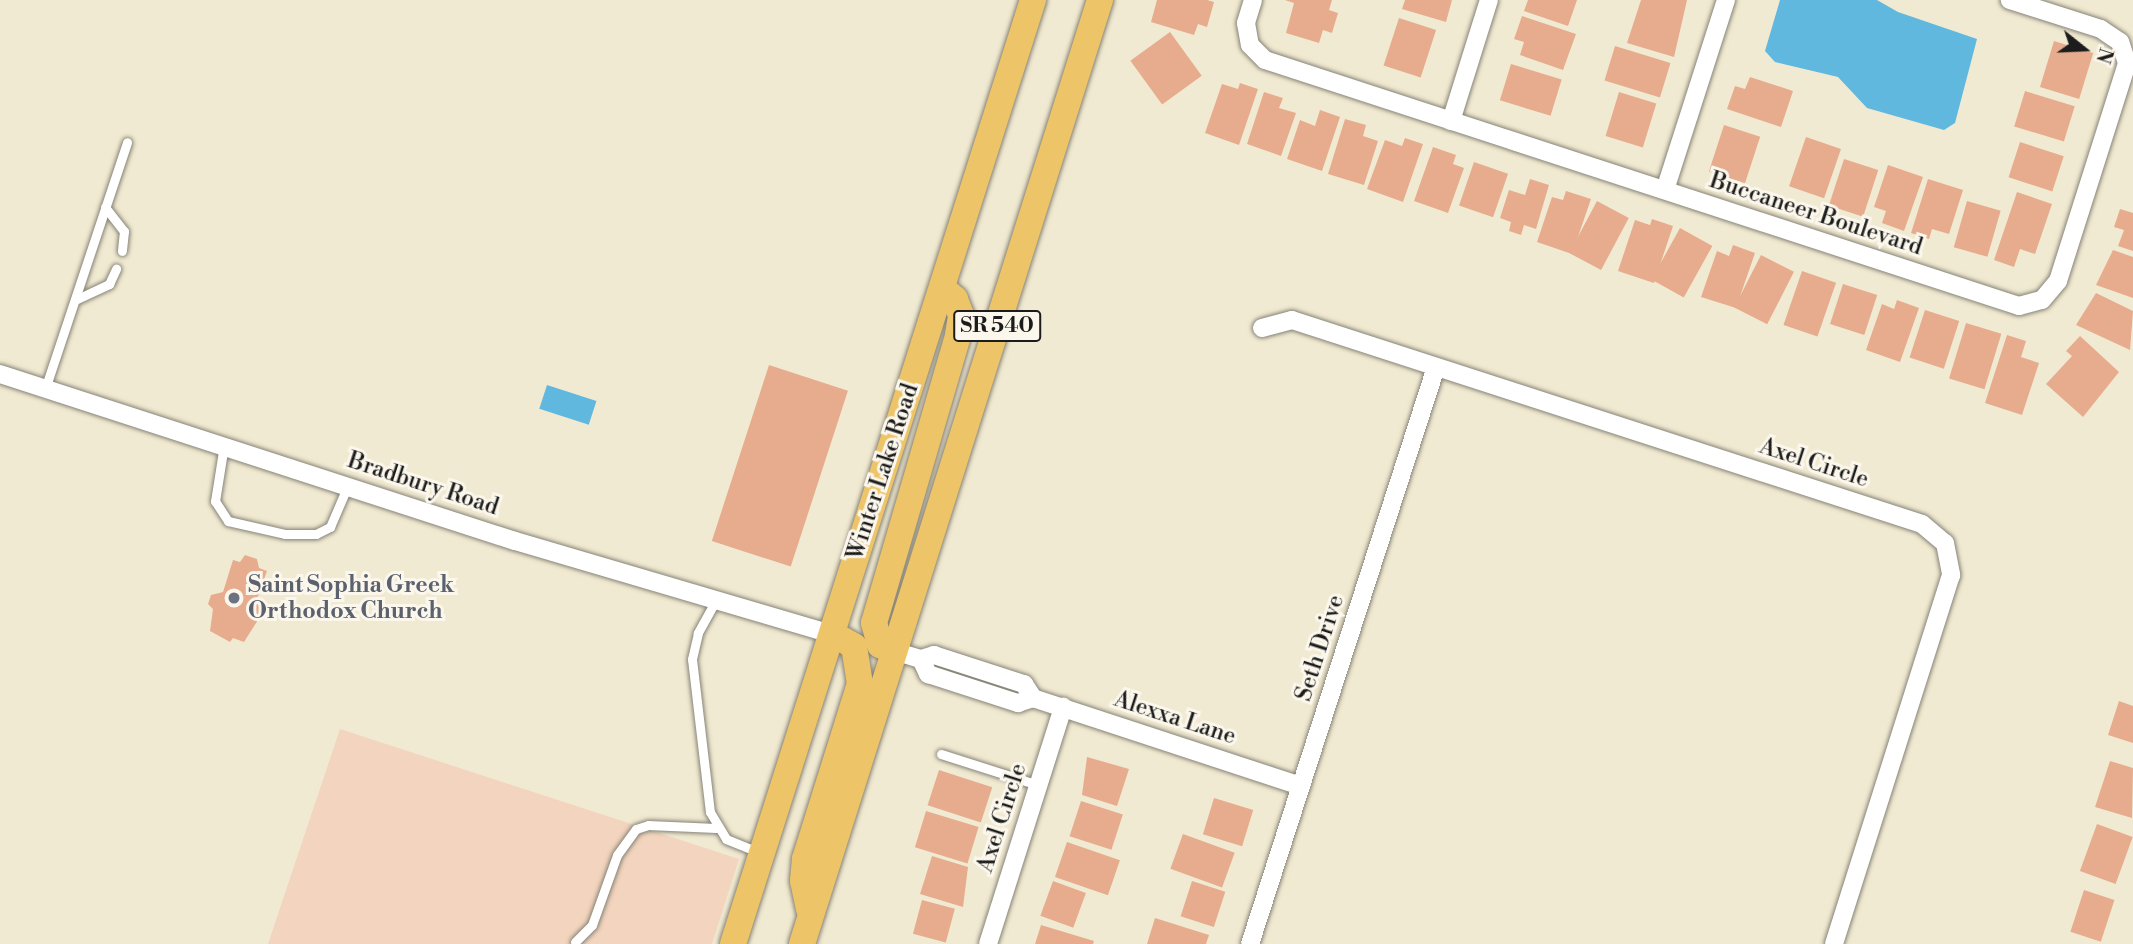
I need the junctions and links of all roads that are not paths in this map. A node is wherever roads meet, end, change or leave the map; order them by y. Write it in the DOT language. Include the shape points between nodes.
graph roads {
  1 [pos="1033,0"];
  2 [pos="1100,0"];
  3 [pos="1253,0"];
  4 [pos="1489,0"];
  5 [pos="1726,0"];
  6 [pos="2010,0"];
  7 [pos="1451,121"];
  8 [pos="127,142"];
  9 [pos="1665,190"];
  10 [pos="106,207"];
  11 [pos="122,251"];
  12 [pos="116,269"];
  13 [pos="942,288"];
  14 [pos="75,300"];
  15 [pos="1262,327"];
  16 [pos="1436,367"];
  17 [pos="0,374"];
  18 [pos="45,389"];
  19 [pos="225,445"];
  20 [pos="348,485"];
  21 [pos="716,600"];
  22 [pos="832,634"];
  23 [pos="894,651"];
  24 [pos="1063,707"];
  25 [pos="941,754"];
  26 [pos="1038,785"];
  27 [pos="1301,786"];
  28 [pos="716,828"];
  29 [pos="763,853"];
  30 [pos="810,917"];
  31 [pos="575,942"];
  32 [pos="733,944"];
  33 [pos="803,944"];
  34 [pos="988,944"];
  35 [pos="1250,944"];
  36 [pos="1834,944"];
  1 -- 13 [label="main road, Winter Lake Road / SR 540"];
  2 -- 23 [label="main road, SR 540"];
  3 -- 7 [label="street, Buccaneer Boulevard" via="1246,23 1250,45 1265,60"];
  4 -- 7 [label="street"];
  5 -- 9 [label="street"];
  6 -- 9 [label="street, Buccaneer Boulevard" via="2101,29 2120,42 2127,63 2058,281 2042,300 2019,306"];
  7 -- 9 [label="street, Buccaneer Boulevard"];
  8 -- 10 [label="lane"];
  10 -- 11 [label="lane" via="124,231"];
  10 -- 14 [label="lane"];
  12 -- 14 [label="lane" via="109,284"];
  13 -- 22 [label="main road, Winter Lake Road / SR 540"];
  13 -- 23 [label="main road" via="955,299 961,315 958,335 874,623 880,645"];
  14 -- 18 [label="lane"];
  15 -- 16 [label="street, Axel Circle" via="1292,320"];
  16 -- 27 [label="street, Seth Drive"];
  16 -- 36 [label="street, Axel Circle" via="1922,524 1945,543 1951,575"];
  17 -- 18 [label="street, Bradbury Road"];
  18 -- 19 [label="street, Bradbury Road"];
  19 -- 20 [label="street, Bradbury Road"];
  19 -- 20 [label="lane" via="215,501 228,521 285,534 316,534 330,527"];
  20 -- 21 [label="street, Bradbury Road"];
  21 -- 22 [label="street, Bradbury Road"];
  21 -- 28 [label="lane" via="698,633 692,659 696,724"];
  22 -- 29 [label="main road, Winter Lake Road / SR 540"];
  22 -- 30 [label="main road" via="854,646 860,684 805,859 803,881"];
  23 -- 24 [label="street, Alexxa Lane" via="921,659 928,674 1018,703 1033,698"];
  23 -- 30 [label="main road, SR 540"];
  24 -- 26 [label="street, Axel Circle"];
  24 -- 27 [label="street, Alexxa Lane"];
  25 -- 26 [label="lane"];
  26 -- 34 [label="street, Axel Circle"];
  27 -- 35 [label="street, Seth Drive"];
  28 -- 29 [label="lane" via="726,839"];
  28 -- 31 [label="lane" via="649,825 636,829 617,855 592,925"];
  29 -- 32 [label="main road, Winter Lake Road / SR 540"];
  30 -- 33 [label="main road, SR 540"];
}
